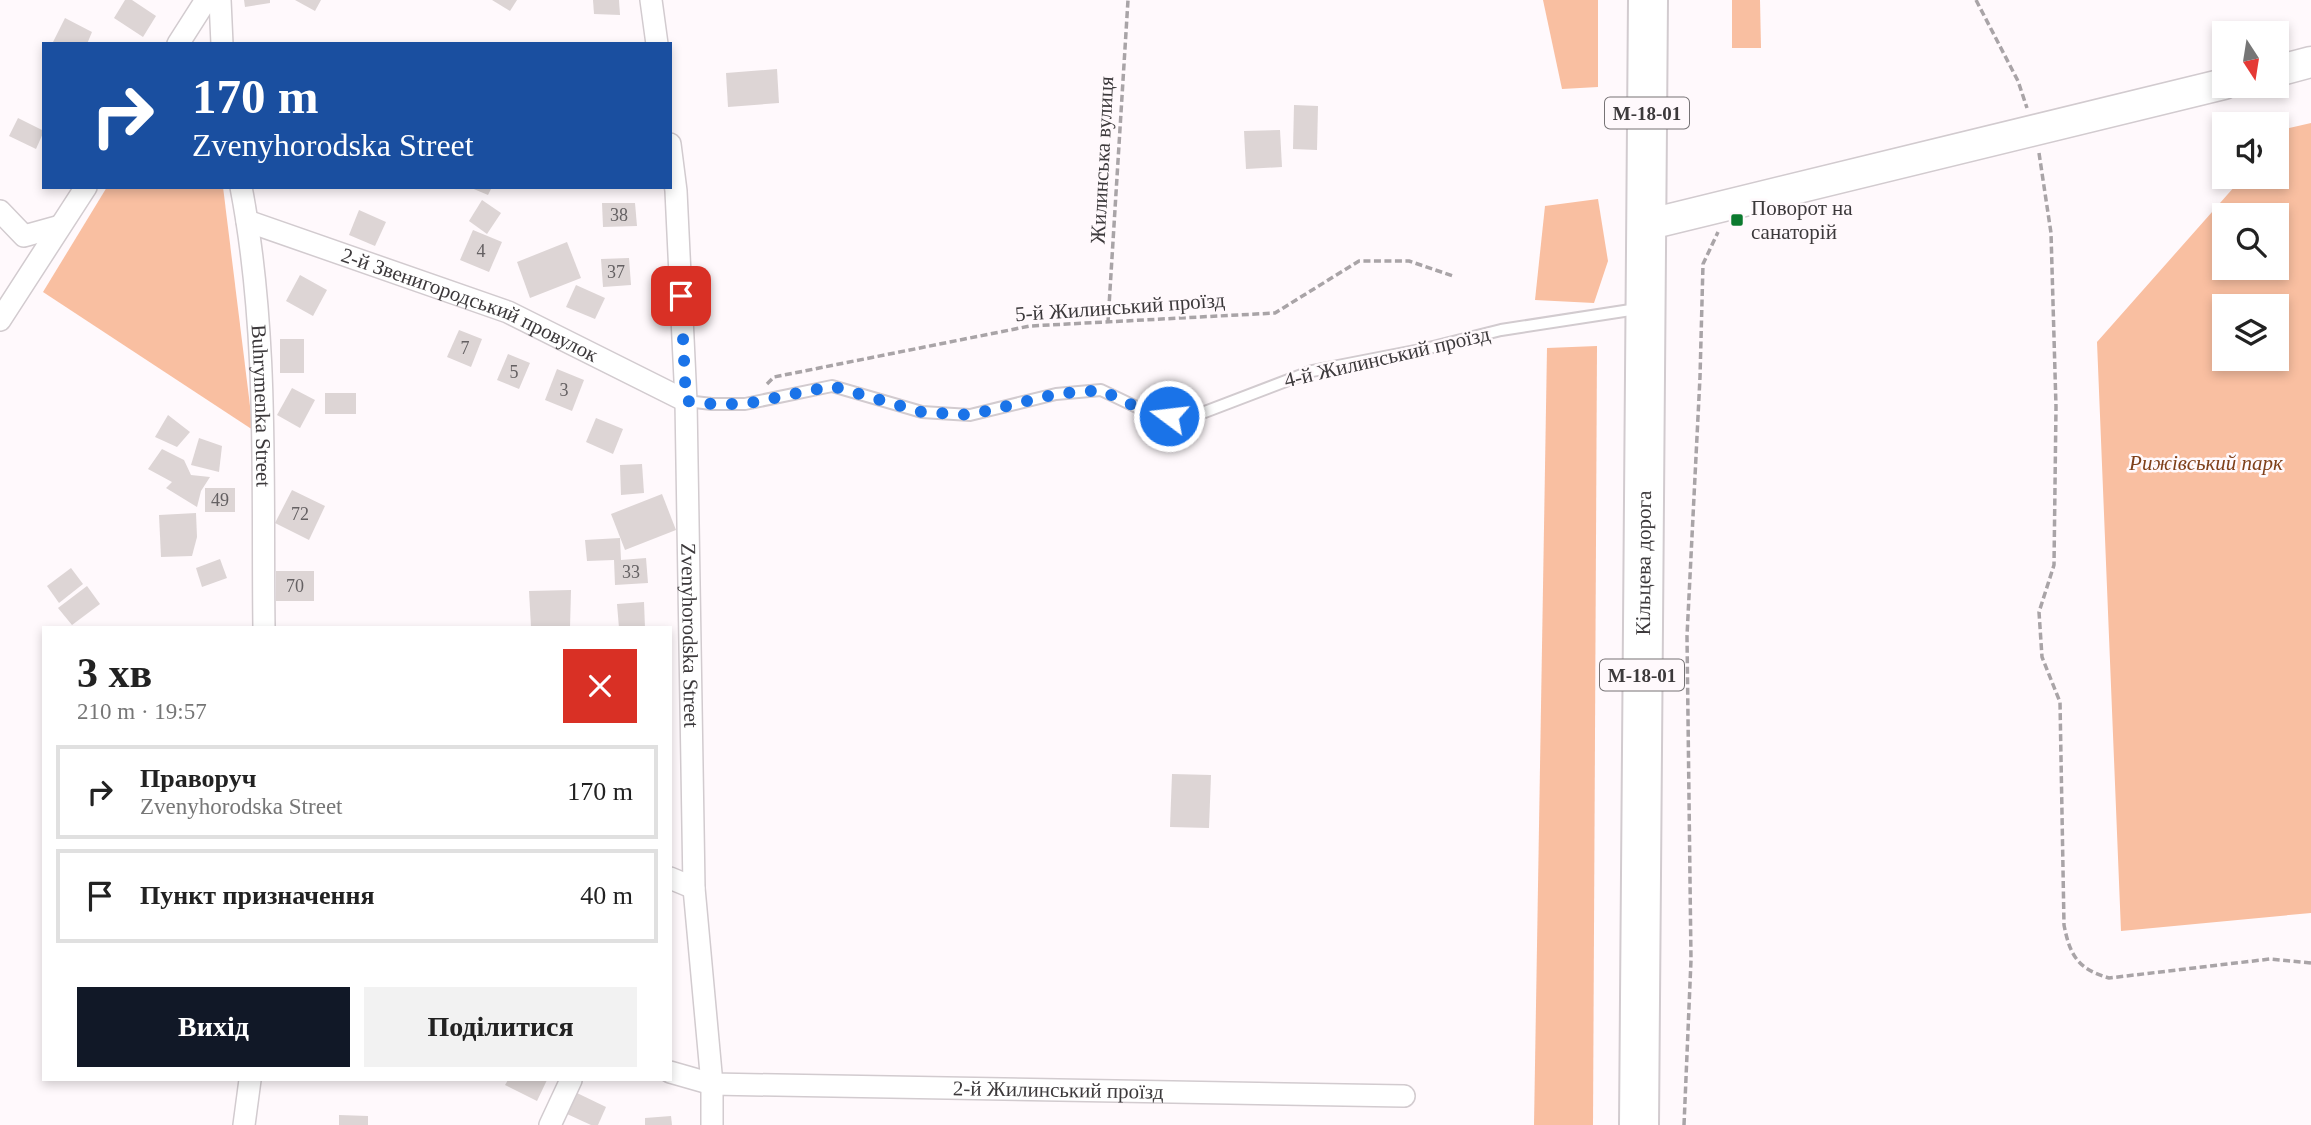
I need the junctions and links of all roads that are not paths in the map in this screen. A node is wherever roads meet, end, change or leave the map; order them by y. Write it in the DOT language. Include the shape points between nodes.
graph roads {
  1 [pos="206,0"];
  2 [pos="220,0"];
  3 [pos="651,0"];
  4 [pos="1648,0"];
  5 [pos="179,42"];
  6 [pos="222,42"];
  7 [pos="657,42"];
  8 [pos="2311,62"];
  9 [pos="2289,68"];
  10 [pos="2212,86"];
  11 [pos="672,160"];
  12 [pos="85,189"];
  13 [pos="241,189"];
  14 [pos="0,211"];
  15 [pos="247,221"];
  16 [pos="1646,225"];
  17 [pos="60,226"];
  18 [pos="1644,308"];
  19 [pos="0,320"];
  20 [pos="686,401"];
  21 [pos="264,626"];
  22 [pos="672,879"];
  23 [pos="694,888"];
  24 [pos="672,1073"];
  25 [pos="250,1081"];
  26 [pos="571,1081"];
  27 [pos="712,1084"];
  28 [pos="1404,1096"];
  29 [pos="244,1125"];
  30 [pos="550,1125"];
  31 [pos="712,1125"];
  32 [pos="1639,1125"];
  1 -- 5 [label="street"];
  2 -- 6 [label="street"];
  3 -- 7 [label="street"];
  4 -- 16 [label="highway, Кільцева дорога / М-18-01"];
  8 -- 9 [label="street"];
  10 -- 16 [label="street"];
  11 -- 20 [label="street, Zvenyhorodska Street"];
  12 -- 17 [label="street"];
  13 -- 15 [label="street, Buhrymenka Street"];
  14 -- 17 [label="street" via="24,236"];
  15 -- 20 [label="street, 2-й Звенигородський провулок" via="508,312"];
  15 -- 21 [label="street, Buhrymenka Street" via="260,329"];
  16 -- 18 [label="highway, Кільцева дорога / М-18-01"];
  17 -- 19 [label="street"];
  18 -- 20 [label="lane, 4-й Жилинський проїзд" via="1501,330 1312,371 1189,418 1149,413 1101,390 1056,394 970,415 922,412 832,386 745,404"];
  18 -- 32 [label="highway, Кільцева дорога / М-18-01"];
  20 -- 23 [label="street, Zvenyhorodska Street"];
  22 -- 23 [label="street"];
  23 -- 27 [label="street, Zvenyhorodska Street"];
  24 -- 27 [label="street, 2-й Жилинський проїзд"];
  25 -- 29 [label="street"];
  26 -- 30 [label="street"];
  27 -- 28 [label="street, 2-й Жилинський проїзд"];
  27 -- 31 [label="street, Zvenyhorodska Street"];
}
